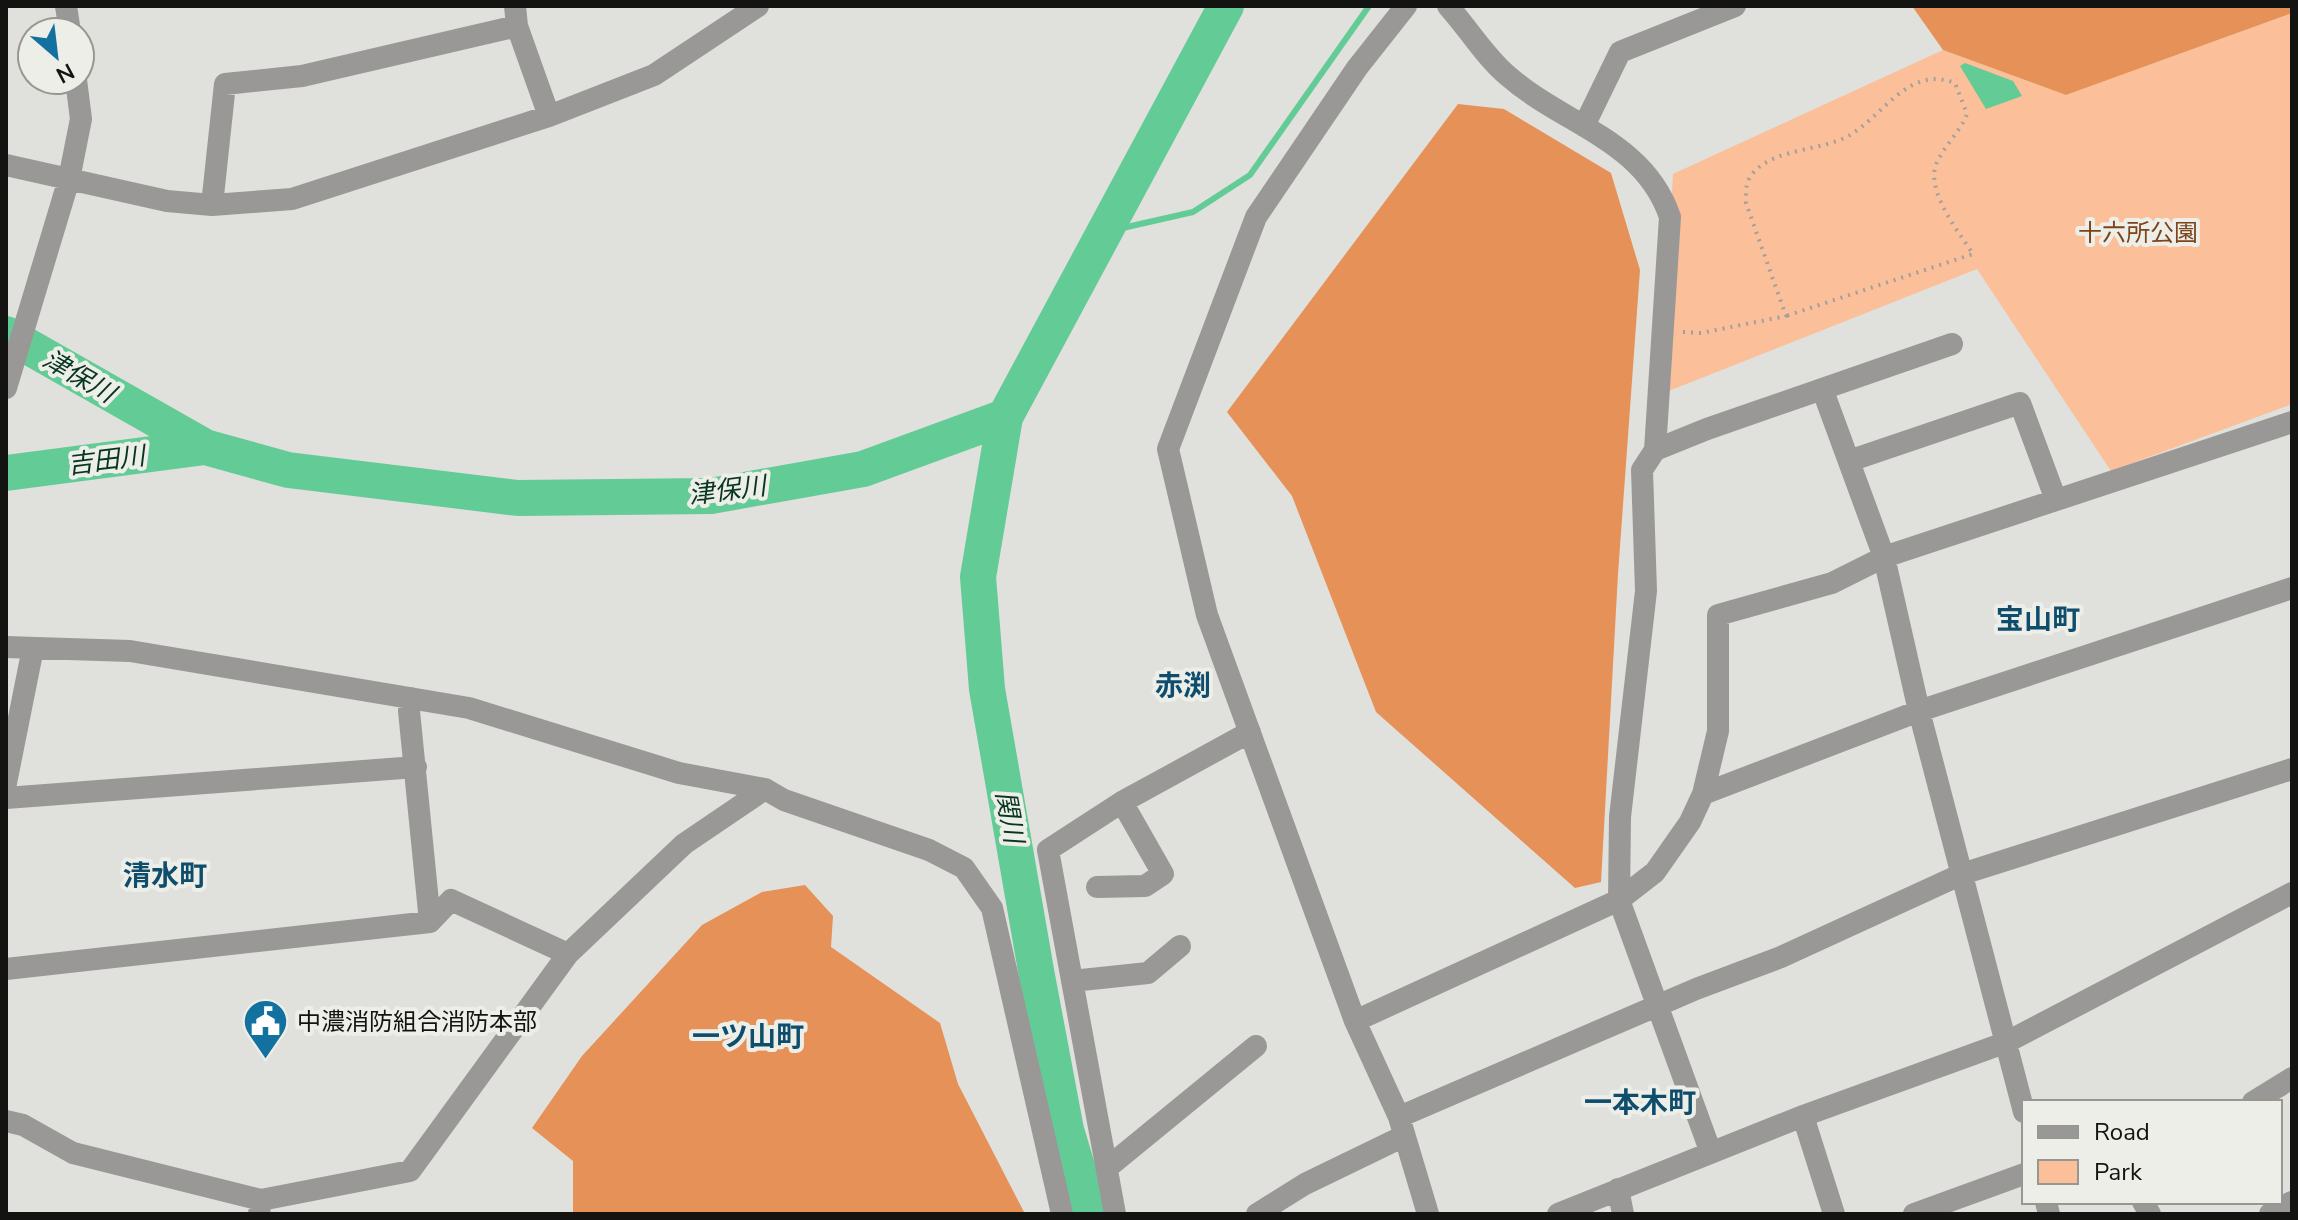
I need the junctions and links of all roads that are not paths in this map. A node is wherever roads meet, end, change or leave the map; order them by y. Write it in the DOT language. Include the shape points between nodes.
graph roads {
  1 [pos="758,6"];
  2 [pos="1406,6"];
  3 [pos="1448,6"];
  4 [pos="1735,6"];
  5 [pos="516,16"];
  6 [pos="78,96"];
  7 [pos="549,116"];
  8 [pos="1584,126"];
  9 [pos="6,165"];
  10 [pos="69,179"];
  11 [pos="212,205"];
  12 [pos="1952,344"];
  13 [pos="6,388"];
  14 [pos="1823,391"];
  15 [pos="2292,422"];
  16 [pos="1655,450"];
  17 [pos="1849,461"];
  18 [pos="2056,500"];
  19 [pos="1884,557"];
  20 [pos="2292,588"];
  21 [pos="6,647"];
  22 [pos="33,648"];
  23 [pos="411,698"];
  24 [pos="1919,711"];
  25 [pos="1250,732"];
  26 [pos="416,767"];
  27 [pos="2292,769"];
  28 [pos="6,783"];
  29 [pos="765,789"];
  30 [pos="1703,794"];
  31 [pos="6,798"];
  32 [pos="1122,802"];
  33 [pos="1962,874"];
  34 [pos="1097,887"];
  35 [pos="2292,893"];
  36 [pos="1619,900"];
  37 [pos="430,922"];
  38 [pos="1180,946"];
  39 [pos="568,954"];
  40 [pos="6,969"];
  41 [pos="1072,981"];
  42 [pos="1656,1007"];
  43 [pos="1355,1021"];
  44 [pos="2007,1042"];
  45 [pos="1256,1046"];
  46 [pos="2292,1078"];
  47 [pos="2256,1100"];
  48 [pos="2022,1104"];
  49 [pos="1803,1116"];
  50 [pos="6,1121"];
  51 [pos="1401,1127"];
  52 [pos="1711,1153"];
  53 [pos="1107,1168"];
  54 [pos="2022,1175"];
  55 [pos="1618,1189"];
  56 [pos="2292,1202"];
  57 [pos="260,1207"];
  58 [pos="1062,1214"];
  59 [pos="1115,1214"];
  60 [pos="1257,1214"];
  61 [pos="1428,1214"];
  62 [pos="1558,1214"];
  63 [pos="1623,1214"];
  64 [pos="1834,1214"];
  65 [pos="1914,1214"];
  66 [pos="2270,1214"];
  1 -- 7 [label="street" via="654,75"];
  2 -- 25 [label="street" via="1357,68 1256,217 1168,449 1207,615"];
  3 -- 8 [label="street" via="1507,75"];
  4 -- 8 [label="street" via="1620,52"];
  5 -- 7 [label="street"];
  5 -- 11 [label="street" via="302,76 225,84"];
  6 -- 10 [label="street" via="81,119"];
  7 -- 11 [label="street" via="292,199"];
  8 -- 16 [label="street" via="1633,158 1663,195 1670,217"];
  9 -- 10 [label="street"];
  10 -- 11 [label="street" via="167,201"];
  10 -- 13 [label="street"];
  12 -- 14 [label="street"];
  14 -- 16 [label="street"];
  14 -- 17 [label="street"];
  15 -- 18 [label="street"];
  16 -- 36 [label="street" via="1642,470 1646,591 1620,817"];
  17 -- 18 [label="street" via="2020,403"];
  17 -- 19 [label="street"];
  18 -- 19 [label="street"];
  19 -- 24 [label="street"];
  19 -- 30 [label="street" via="1832,583 1718,615 1718,731"];
  20 -- 24 [label="street"];
  21 -- 22 [label="street"];
  22 -- 23 [label="street" via="130,651"];
  22 -- 28 [label="street"];
  23 -- 26 [label="street"];
  23 -- 29 [label="street" via="469,708 679,773"];
  24 -- 30 [label="street"];
  24 -- 33 [label="street"];
  25 -- 32 [label="street"];
  25 -- 43 [label="street"];
  26 -- 31 [label="street"];
  26 -- 37 [label="street"];
  27 -- 33 [label="street"];
  29 -- 39 [label="street" via="684,844"];
  29 -- 58 [label="street" via="929,850 973,877 992,908"];
  30 -- 36 [label="street" via="1655,872"];
  32 -- 34 [label="street" via="1163,874 1145,886"];
  32 -- 41 [label="street" via="1048,850"];
  33 -- 42 [label="street"];
  33 -- 44 [label="street"];
  35 -- 44 [label="street"];
  36 -- 42 [label="street"];
  36 -- 43 [label="street"];
  37 -- 39 [label="street" via="451,900"];
  37 -- 40 [label="street"];
  38 -- 41 [label="street" via="1148,973"];
  39 -- 57 [label="street" via="410,1171"];
  41 -- 53 [label="street"];
  42 -- 51 [label="street"];
  42 -- 52 [label="street"];
  43 -- 51 [label="street"];
  44 -- 48 [label="street"];
  44 -- 49 [label="street"];
  45 -- 53 [label="street"];
  46 -- 47 [label="street"];
  49 -- 52 [label="street"];
  49 -- 64 [label="street"];
  50 -- 57 [label="street" via="73,1153"];
  51 -- 60 [label="street"];
  51 -- 61 [label="street"];
  52 -- 55 [label="street"];
  53 -- 59 [label="street"];
  54 -- 65 [label="street"];
  55 -- 62 [label="street"];
  55 -- 63 [label="street"];
  56 -- 66 [label="street"];
}
